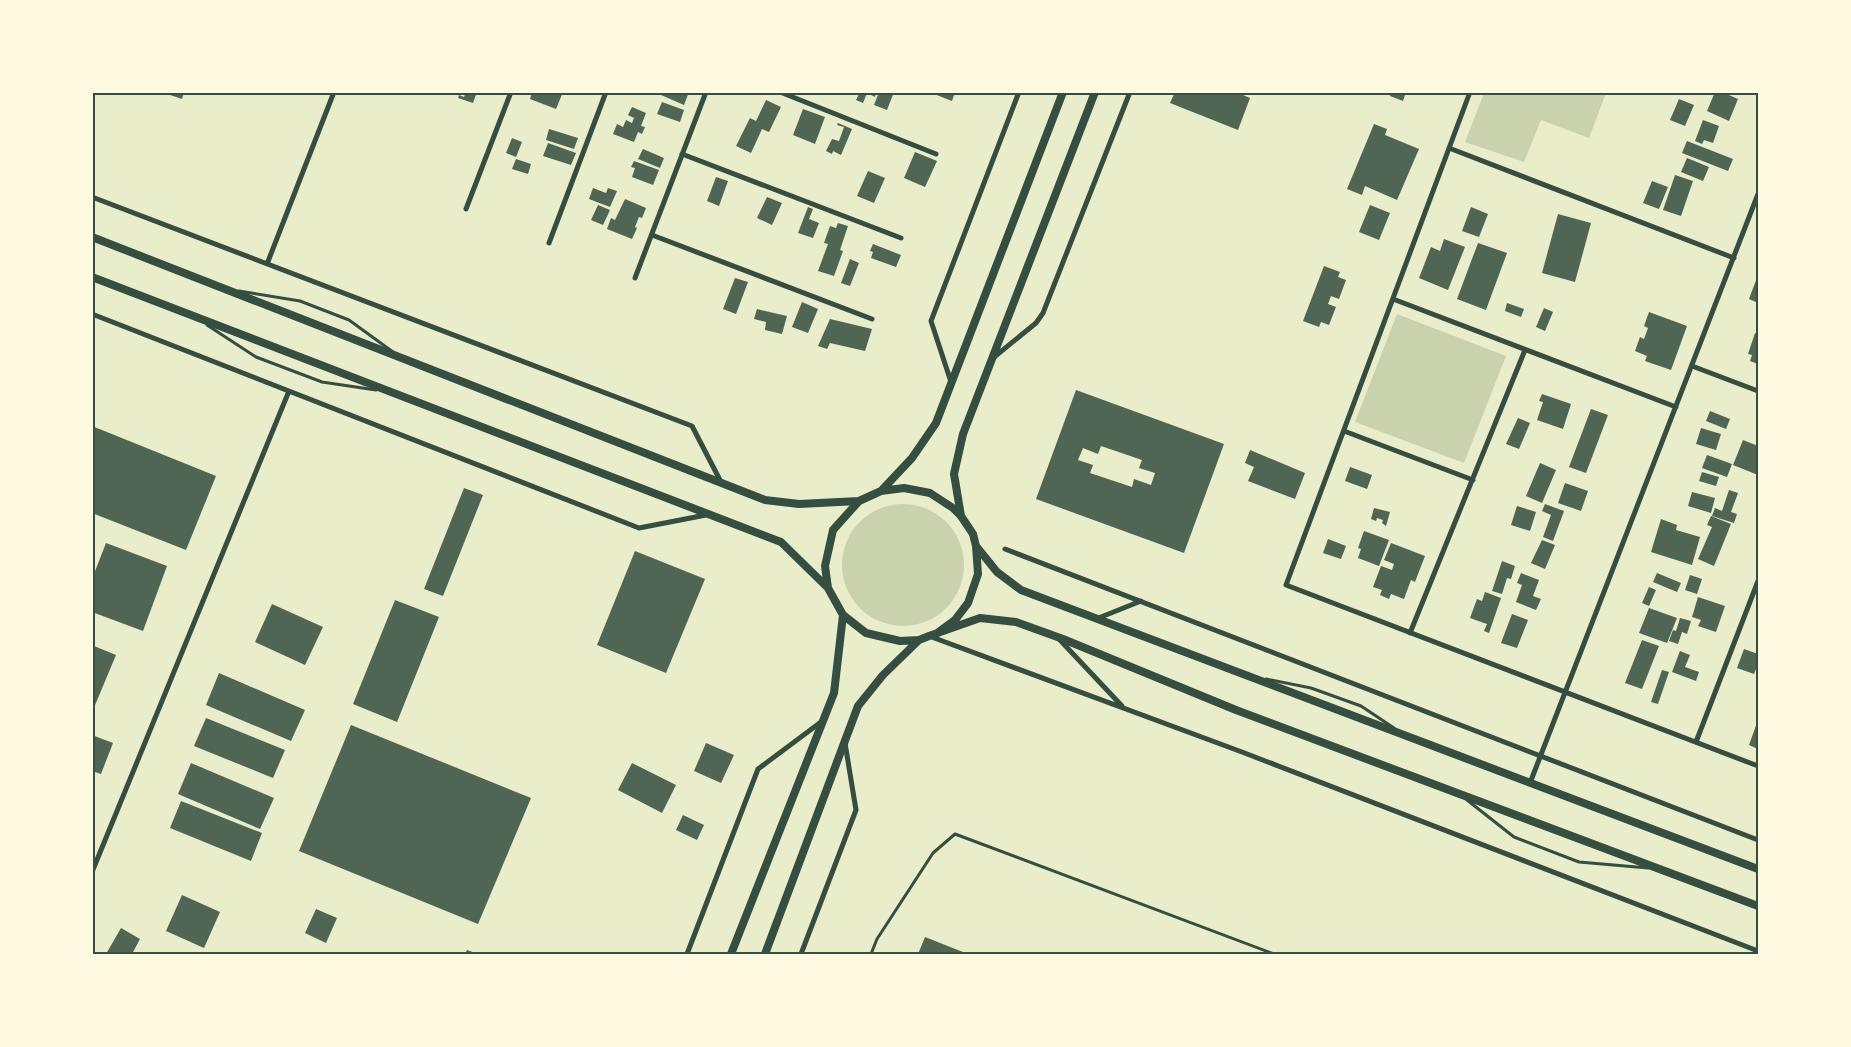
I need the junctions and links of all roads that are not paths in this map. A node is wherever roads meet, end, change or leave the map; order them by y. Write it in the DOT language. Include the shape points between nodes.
graph roads {
  1 [pos="334,92"];
  2 [pos="511,92"];
  3 [pos="606,92"];
  4 [pos="706,92"];
  5 [pos="780,92"];
  6 [pos="1019,92"];
  7 [pos="1063,92"];
  8 [pos="1095,92"];
  9 [pos="1130,92"];
  10 [pos="1470,92"];
  11 [pos="1449,148"];
  12 [pos="682,154"];
  13 [pos="936,154"];
  14 [pos="1758,194"];
  15 [pos="92,197"];
  16 [pos="466,209"];
  17 [pos="652,235"];
  18 [pos="92,237"];
  19 [pos="901,238"];
  20 [pos="548,243"];
  21 [pos="1734,258"];
  22 [pos="267,264"];
  23 [pos="92,277"];
  24 [pos="635,278"];
  25 [pos="228,289"];
  26 [pos="1393,299"];
  27 [pos="92,314"];
  28 [pos="197,318"];
  29 [pos="872,319"];
  30 [pos="1525,350"];
  31 [pos="398,356"];
  32 [pos="992,359"];
  33 [pos="1692,366"];
  34 [pos="952,383"];
  35 [pos="289,391"];
  36 [pos="387,391"];
  37 [pos="1758,391"];
  38 [pos="1676,407"];
  39 [pos="1344,431"];
  40 [pos="1472,480"];
  41 [pos="721,482"];
  42 [pos="881,491"];
  43 [pos="859,501"];
  44 [pos="709,514"];
  45 [pos="961,516"];
  46 [pos="976,546"];
  47 [pos="1005,549"];
  48 [pos="1758,581"];
  49 [pos="828,588"];
  50 [pos="1141,601"];
  51 [pos="843,615"];
  52 [pos="1096,619"];
  53 [pos="1410,633"];
  54 [pos="932,635"];
  55 [pos="1057,637"];
  56 [pos="918,640"];
  57 [pos="1243,675"];
  58 [pos="1565,692"];
  59 [pos="1124,708"];
  60 [pos="823,721"];
  61 [pos="1406,736"];
  62 [pos="845,742"];
  63 [pos="1696,742"];
  64 [pos="1541,755"];
  65 [pos="1758,766"];
  66 [pos="1530,783"];
  67 [pos="1460,794"];
  68 [pos="1758,840"];
  69 [pos="1658,869"];
  70 [pos="1758,869"];
  71 [pos="92,872"];
  72 [pos="1758,906"];
  73 [pos="1758,951"];
  74 [pos="687,954"];
  75 [pos="731,954"];
  76 [pos="765,954"];
  77 [pos="801,954"];
  78 [pos="871,954"];
  79 [pos="1274,954"];
  1 -- 22 [label="street"];
  2 -- 16 [label="street"];
  3 -- 20 [label="street"];
  4 -- 12 [label="street"];
  5 -- 13 [label="street"];
  6 -- 34 [label="street" via="931,321"];
  7 -- 34 [label="street"];
  8 -- 32 [label="street"];
  9 -- 32 [label="street" via="1043,313 1036,323"];
  10 -- 11 [label="street"];
  11 -- 21 [label="street"];
  11 -- 26 [label="street"];
  12 -- 17 [label="street"];
  12 -- 19 [label="street"];
  14 -- 21 [label="street"];
  15 -- 22 [label="street"];
  17 -- 24 [label="street"];
  17 -- 29 [label="street"];
  18 -- 25 [label="street"];
  21 -- 33 [label="street"];
  22 -- 41 [label="street" via="692,426"];
  23 -- 28 [label="street"];
  25 -- 31 [label="street"];
  25 -- 31 [label="lane" via="300,301 350,320"];
  26 -- 30 [label="street"];
  26 -- 39 [label="street"];
  27 -- 35 [label="street"];
  28 -- 36 [label="street"];
  28 -- 36 [label="lane" via="256,357 322,382"];
  30 -- 38 [label="street"];
  30 -- 40 [label="street"];
  31 -- 41 [label="street"];
  32 -- 45 [label="street" via="962,434 954,474"];
  33 -- 37 [label="street"];
  33 -- 38 [label="street"];
  34 -- 42 [label="street" via="936,423 912,458"];
  35 -- 44 [label="street" via="638,528"];
  35 -- 71 [label="street"];
  36 -- 44 [label="street"];
  38 -- 58 [label="street"];
  39 -- 40 [label="street"];
  39 -- 53 [label="street" via="1286,585"];
  40 -- 53 [label="street"];
  41 -- 43 [label="street" via="765,500 799,504"];
  42 -- 43 [label="street"];
  42 -- 45 [label="street" via="904,488 930,493"];
  43 -- 49 [label="street" via="833,530 825,566"];
  44 -- 49 [label="street" via="782,542"];
  45 -- 46 [label="street" via="973,534"];
  46 -- 52 [label="street" via="997,572 1021,590"];
  46 -- 54 [label="street" via="978,574 968,604 955,620"];
  47 -- 50 [label="street"];
  48 -- 63 [label="street"];
  49 -- 51 [label="street"];
  50 -- 52 [label="street"];
  50 -- 64 [label="street"];
  51 -- 56 [label="street" via="866,633 900,642"];
  51 -- 60 [label="street" via="834,693"];
  52 -- 57 [label="street"];
  53 -- 58 [label="street"];
  54 -- 55 [label="street" via="980,618 1016,622"];
  54 -- 56 [label="street"];
  54 -- 59 [label="street"];
  55 -- 59 [label="street"];
  55 -- 67 [label="street" via="1236,710"];
  56 -- 62 [label="street" via="858,706"];
  57 -- 61 [label="street"];
  57 -- 61 [label="lane" via="1311,688 1362,706"];
  58 -- 63 [label="street"];
  58 -- 64 [label="street"];
  59 -- 73 [label="street"];
  60 -- 74 [label="street" via="758,769"];
  60 -- 75 [label="street"];
  61 -- 66 [label="street"];
  62 -- 76 [label="street"];
  62 -- 77 [label="street" via="856,810"];
  63 -- 65 [label="street"];
  64 -- 66 [label="street"];
  64 -- 68 [label="street"];
  66 -- 70 [label="street"];
  67 -- 69 [label="street"];
  67 -- 69 [label="lane" via="1514,837 1579,862"];
  69 -- 72 [label="street"];
  78 -- 79 [label="lane" via="877,939 933,852 955,834"];
}
